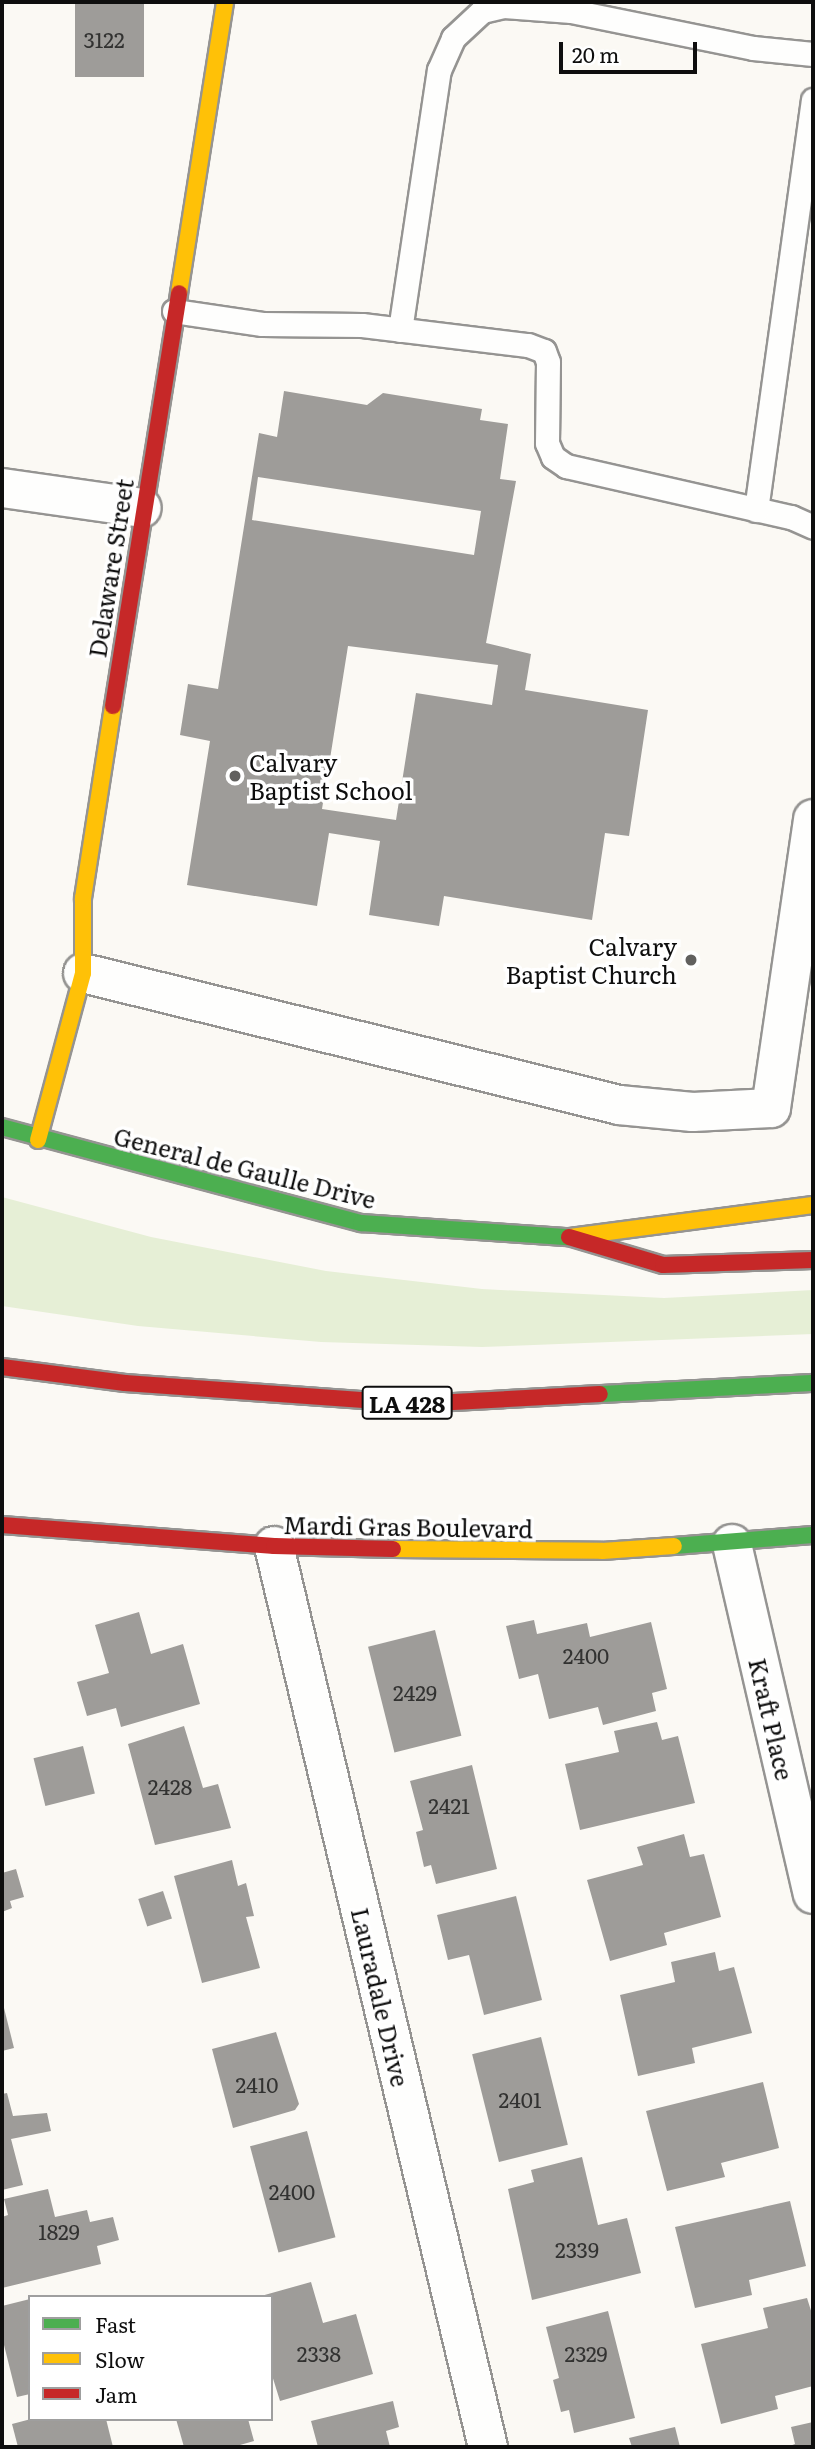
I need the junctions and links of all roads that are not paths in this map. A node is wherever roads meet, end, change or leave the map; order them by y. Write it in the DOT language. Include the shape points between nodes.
graph roads {
  1 [pos="225,2"];
  2 [pos="813,54"];
  3 [pos="813,100"];
  4 [pos="174,311"];
  5 [pos="400,330"];
  6 [pos="2,488"];
  7 [pos="142,508"];
  8 [pos="756,510"];
  9 [pos="813,527"];
  10 [pos="813,819"];
  11 [pos="83,973"];
  12 [pos="2,1127"];
  13 [pos="38,1140"];
  14 [pos="813,1205"];
  15 [pos="570,1237"];
  16 [pos="813,1260"];
  17 [pos="2,1367"];
  18 [pos="813,1382"];
  19 [pos="2,1525"];
  20 [pos="813,1535"];
  21 [pos="732,1544"];
  22 [pos="274,1546"];
  23 [pos="813,1894"];
  24 [pos="488,2447"];
  1 -- 4 [label="main road, Delaware Street"];
  2 -- 5 [label="lane" via="752,48 571,10 504,6 482,11 453,38 439,70"];
  3 -- 8 [label="lane"];
  4 -- 5 [label="lane" via="262,324"];
  4 -- 7 [label="main road, Delaware Street"];
  5 -- 8 [label="lane" via="528,345 544,351 550,380 547,443 553,457 566,466"];
  6 -- 7 [label="street"];
  7 -- 11 [label="main road, Delaware Street" via="83,898"];
  8 -- 9 [label="lane"];
  10 -- 11 [label="street" via="771,1108 693,1112 619,1105"];
  11 -- 13 [label="main road, Delaware Street"];
  12 -- 13 [label="main road, General de Gaulle Drive"];
  13 -- 15 [label="main road, General de Gaulle Drive" via="361,1223"];
  14 -- 15 [label="main road"];
  15 -- 16 [label="main road, General de Gaulle Drive" via="663,1265"];
  17 -- 18 [label="main road, LA 428" via="150,1385 416,1404"];
  19 -- 22 [label="main road, Mardi Gras Boulevard"];
  20 -- 21 [label="main road, Mardi Gras Boulevard"];
  21 -- 22 [label="main road, Mardi Gras Boulevard" via="602,1551"];
  21 -- 23 [label="street, Kraft Place"];
  22 -- 24 [label="street, Lauradale Drive"];
}
